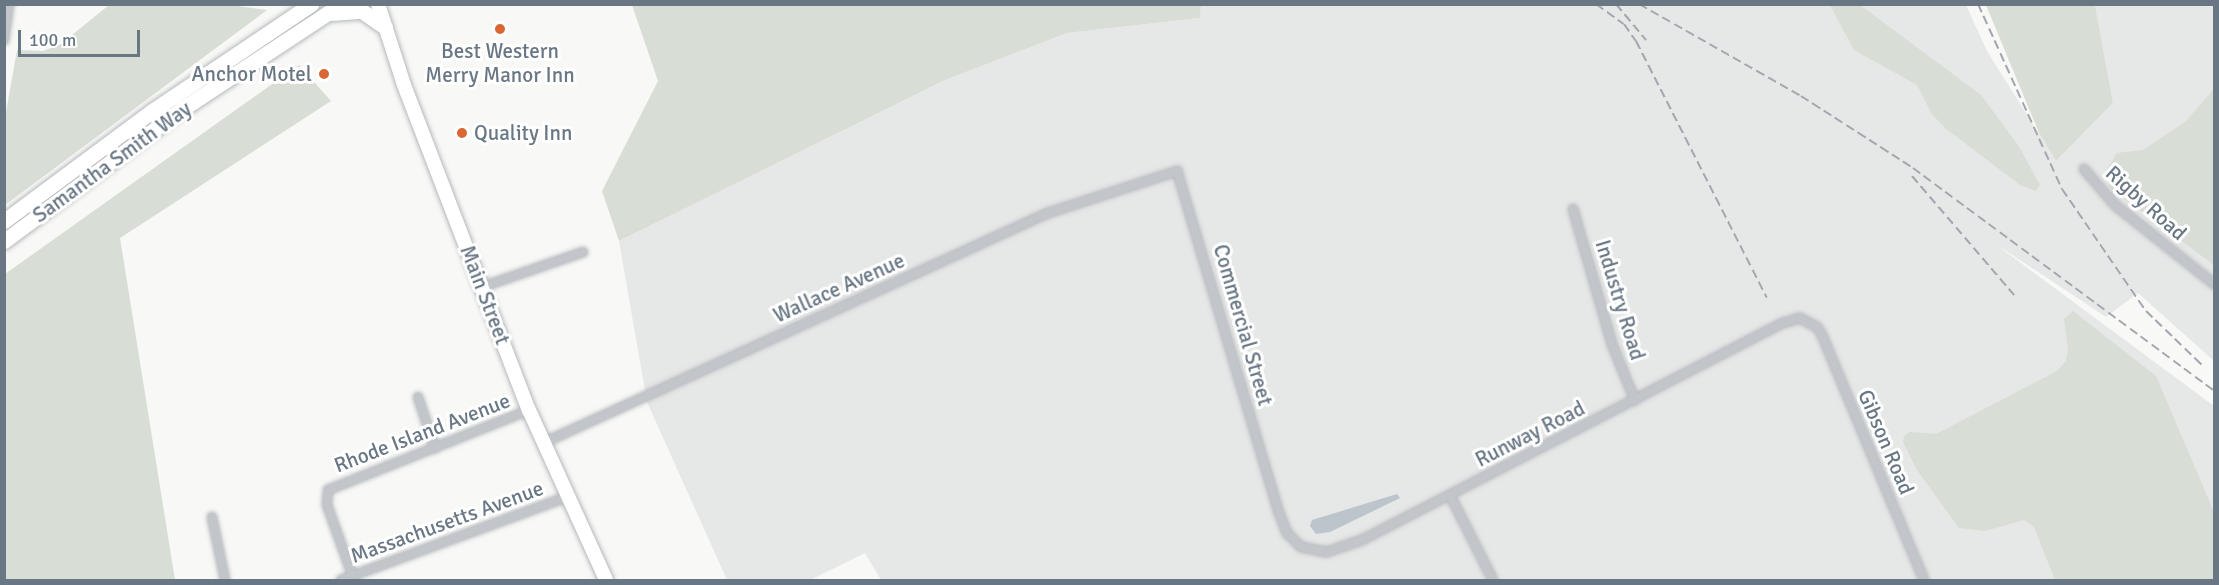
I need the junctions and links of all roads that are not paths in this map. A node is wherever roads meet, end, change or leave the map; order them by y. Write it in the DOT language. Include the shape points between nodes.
graph roads {
  1 [pos="9,4"];
  2 [pos="311,4"];
  3 [pos="340,4"];
  4 [pos="378,4"];
  5 [pos="324,15"];
  6 [pos="385,27"];
  7 [pos="4,40"];
  8 [pos="2084,170"];
  9 [pos="1154,177"];
  10 [pos="1573,209"];
  11 [pos="4,221"];
  12 [pos="4,241"];
  13 [pos="583,252"];
  14 [pos="2214,284"];
  15 [pos="482,287"];
  16 [pos="1810,321"];
  17 [pos="418,397"];
  18 [pos="1635,401"];
  19 [pos="529,410"];
  20 [pos="543,443"];
  21 [pos="435,448"];
  22 [pos="1450,495"];
  23 [pos="566,497"];
  24 [pos="1279,513"];
  25 [pos="212,517"];
  26 [pos="353,578"];
  27 [pos="225,580"];
  28 [pos="341,580"];
  29 [pos="603,580"];
  30 [pos="1493,580"];
  31 [pos="1924,580"];
  1 -- 7 [label="street"];
  2 -- 11 [label="highway, Samantha Smith Way" via="152,111"];
  3 -- 5 [label="highway, Samantha Smith Way"];
  4 -- 6 [label="main road, Main Street"];
  5 -- 6 [label="highway" via="336,10 362,11"];
  5 -- 12 [label="highway, Samantha Smith Way" via="182,109"];
  6 -- 15 [label="main road, Main Street"];
  8 -- 14 [label="street, Rigby Road" via="2115,205"];
  9 -- 20 [label="street, Wallace Avenue" via="1048,213"];
  9 -- 24 [label="street, Commercial Street" via="1177,171 1187,195"];
  10 -- 18 [label="street, Industry Road" via="1612,344"];
  13 -- 15 [label="street"];
  15 -- 19 [label="main road, Main Street"];
  16 -- 18 [label="street, Runway Road" via="1795,318 1780,324"];
  16 -- 31 [label="street, Gibson Road" via="1822,335"];
  17 -- 21 [label="street"];
  18 -- 22 [label="street, Runway Road"];
  19 -- 20 [label="main road, Main Street"];
  19 -- 21 [label="street, Rhode Island Avenue"];
  20 -- 23 [label="main road, Main Street"];
  21 -- 26 [label="street, Rhode Island Avenue" via="328,490 327,505"];
  22 -- 24 [label="street, Runway Road" via="1362,540 1327,552 1310,551 1296,544"];
  22 -- 30 [label="street"];
  23 -- 26 [label="street, Massachusetts Avenue"];
  23 -- 29 [label="main road, Main Street"];
  25 -- 27 [label="street"];
  26 -- 28 [label="street, Massachusetts Avenue"];
}
